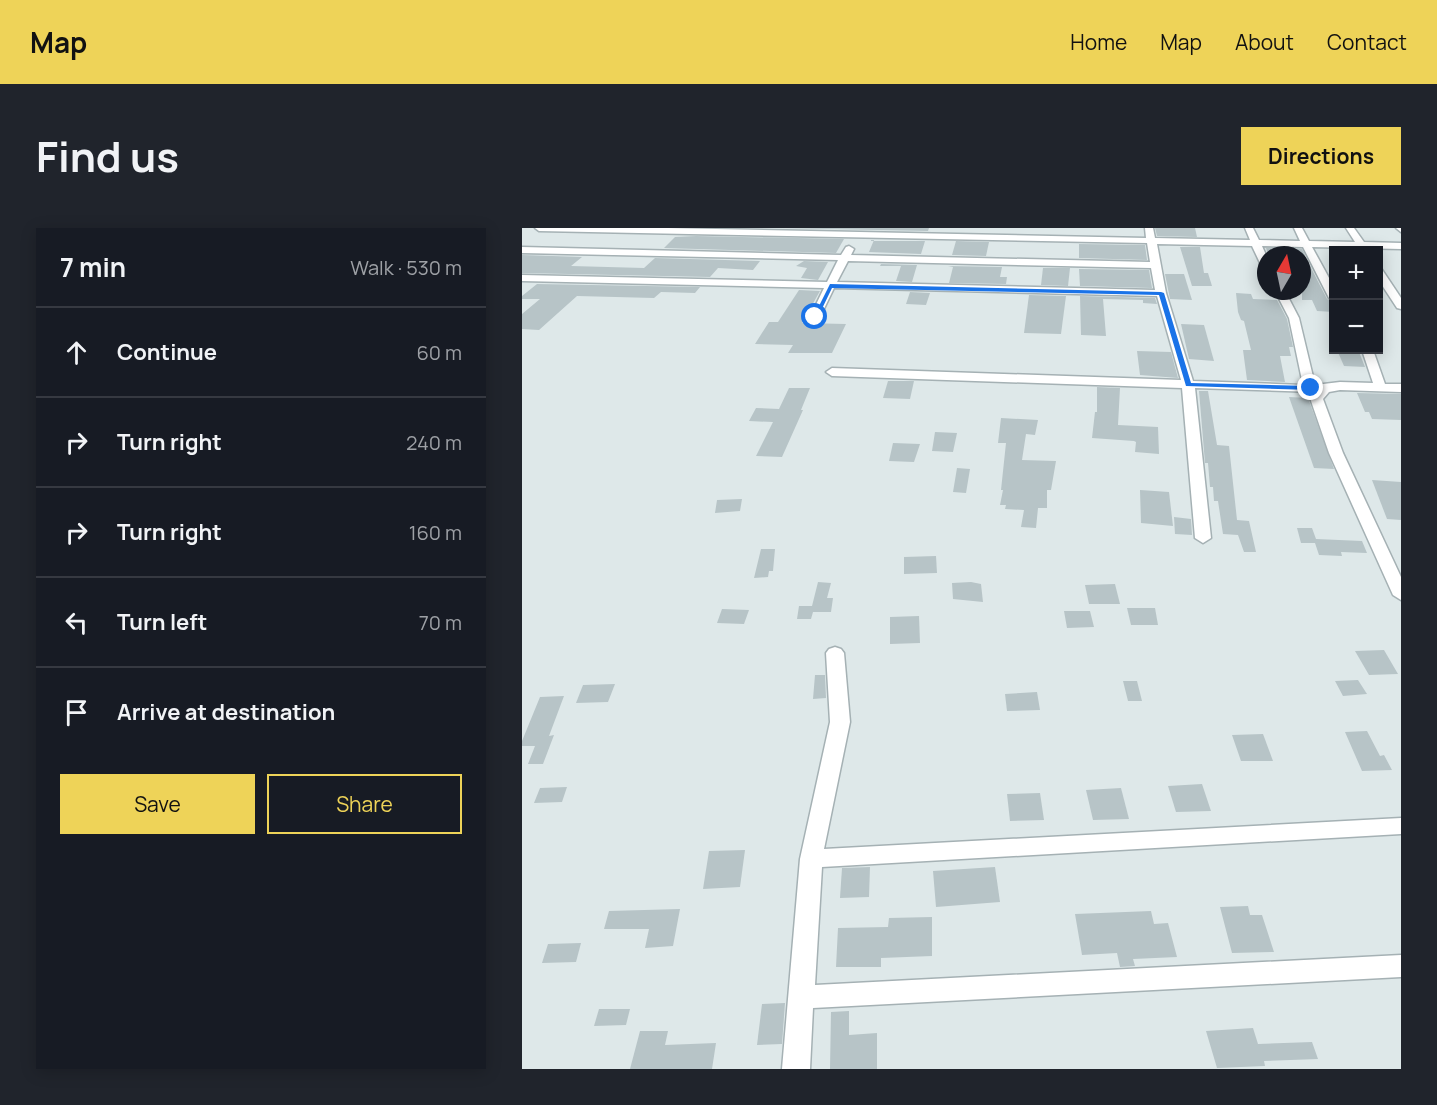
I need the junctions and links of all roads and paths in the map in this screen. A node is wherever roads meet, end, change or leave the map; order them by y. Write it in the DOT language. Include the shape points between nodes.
graph roads {
  1 [pos="539,228"];
  2 [pos="1100,228"];
  3 [pos="1149,228"];
  4 [pos="1201,228"];
  5 [pos="1249,228"];
  6 [pos="1298,228"];
  7 [pos="1350,228"];
  8 [pos="720,230"];
  9 [pos="770,230"];
  10 [pos="813,231"];
  11 [pos="858,232"];
  12 [pos="903,232"];
  13 [pos="953,232"];
  14 [pos="1001,233"];
  15 [pos="1048,233"];
  16 [pos="562,237"];
  17 [pos="1101,240"];
  18 [pos="1152,241"];
  19 [pos="1206,243"];
  20 [pos="1256,244"];
  21 [pos="1307,244"];
  22 [pos="1362,246"];
  23 [pos="1401,246"];
  24 [pos="1383,249"];
  25 [pos="522,250"];
  26 [pos="844,257"];
  27 [pos="540,258"];
  28 [pos="1156,265"];
  29 [pos="531,266"];
  30 [pos="522,273"];
  31 [pos="527,278"];
  32 [pos="1383,278"];
  33 [pos="830,286"];
  34 [pos="522,288"];
  35 [pos="1329,288"];
  36 [pos="1161,293"];
  37 [pos="1285,300"];
  38 [pos="1401,306"];
  39 [pos="815,317"];
  40 [pos="1368,354"];
  41 [pos="832,372"];
  42 [pos="1188,385"];
  43 [pos="1380,387"];
  44 [pos="1318,388"];
  45 [pos="1401,388"];
  46 [pos="1203,538"];
  47 [pos="1401,596"];
  48 [pos="835,653"];
  49 [pos="1401,826"];
  50 [pos="811,859"];
  51 [pos="1401,966"];
  52 [pos="801,997"];
  53 [pos="796,1069"];
  1 -- 16 [label="street"];
  2 -- 17 [label="street"];
  3 -- 18 [label="street"];
  4 -- 19 [label="street"];
  5 -- 20 [label="street"];
  6 -- 21 [label="street"];
  7 -- 22 [label="street"];
  8 -- 9 [label="street"];
  8 -- 16 [label="street"];
  9 -- 10 [label="street"];
  10 -- 11 [label="street"];
  11 -- 12 [label="street"];
  11 -- 26 [label="street"];
  12 -- 13 [label="street"];
  13 -- 14 [label="street"];
  14 -- 15 [label="street"];
  15 -- 17 [label="street"];
  16 -- 25 [label="street"];
  16 -- 26 [label="street"];
  16 -- 27 [label="street"];
  17 -- 18 [label="street"];
  18 -- 19 [label="street"];
  18 -- 28 [label="street"];
  19 -- 20 [label="street"];
  20 -- 21 [label="street"];
  21 -- 22 [label="street"];
  21 -- 35 [label="street"];
  23 -- 24 [label="street"];
  26 -- 28 [label="street"];
  26 -- 33 [label="street"];
  28 -- 36 [label="street"];
  29 -- 30 [label="street"];
  31 -- 33 [label="street"];
  31 -- 34 [label="street"];
  32 -- 38 [label="street"];
  33 -- 36 [label="street"];
  33 -- 39 [label="street"];
  36 -- 42 [label="street"];
  37 -- 44 [label="street"];
  40 -- 43 [label="street"];
  41 -- 42 [label="street"];
  42 -- 44 [label="street"];
  42 -- 46 [label="street"];
  43 -- 44 [label="street"];
  43 -- 45 [label="street"];
  44 -- 47 [label="street" via="1316,398 1336,453"];
  48 -- 50 [label="street" via="840,722"];
  49 -- 50 [label="street"];
  50 -- 52 [label="street"];
  51 -- 52 [label="street"];
  52 -- 53 [label="street"];
}
